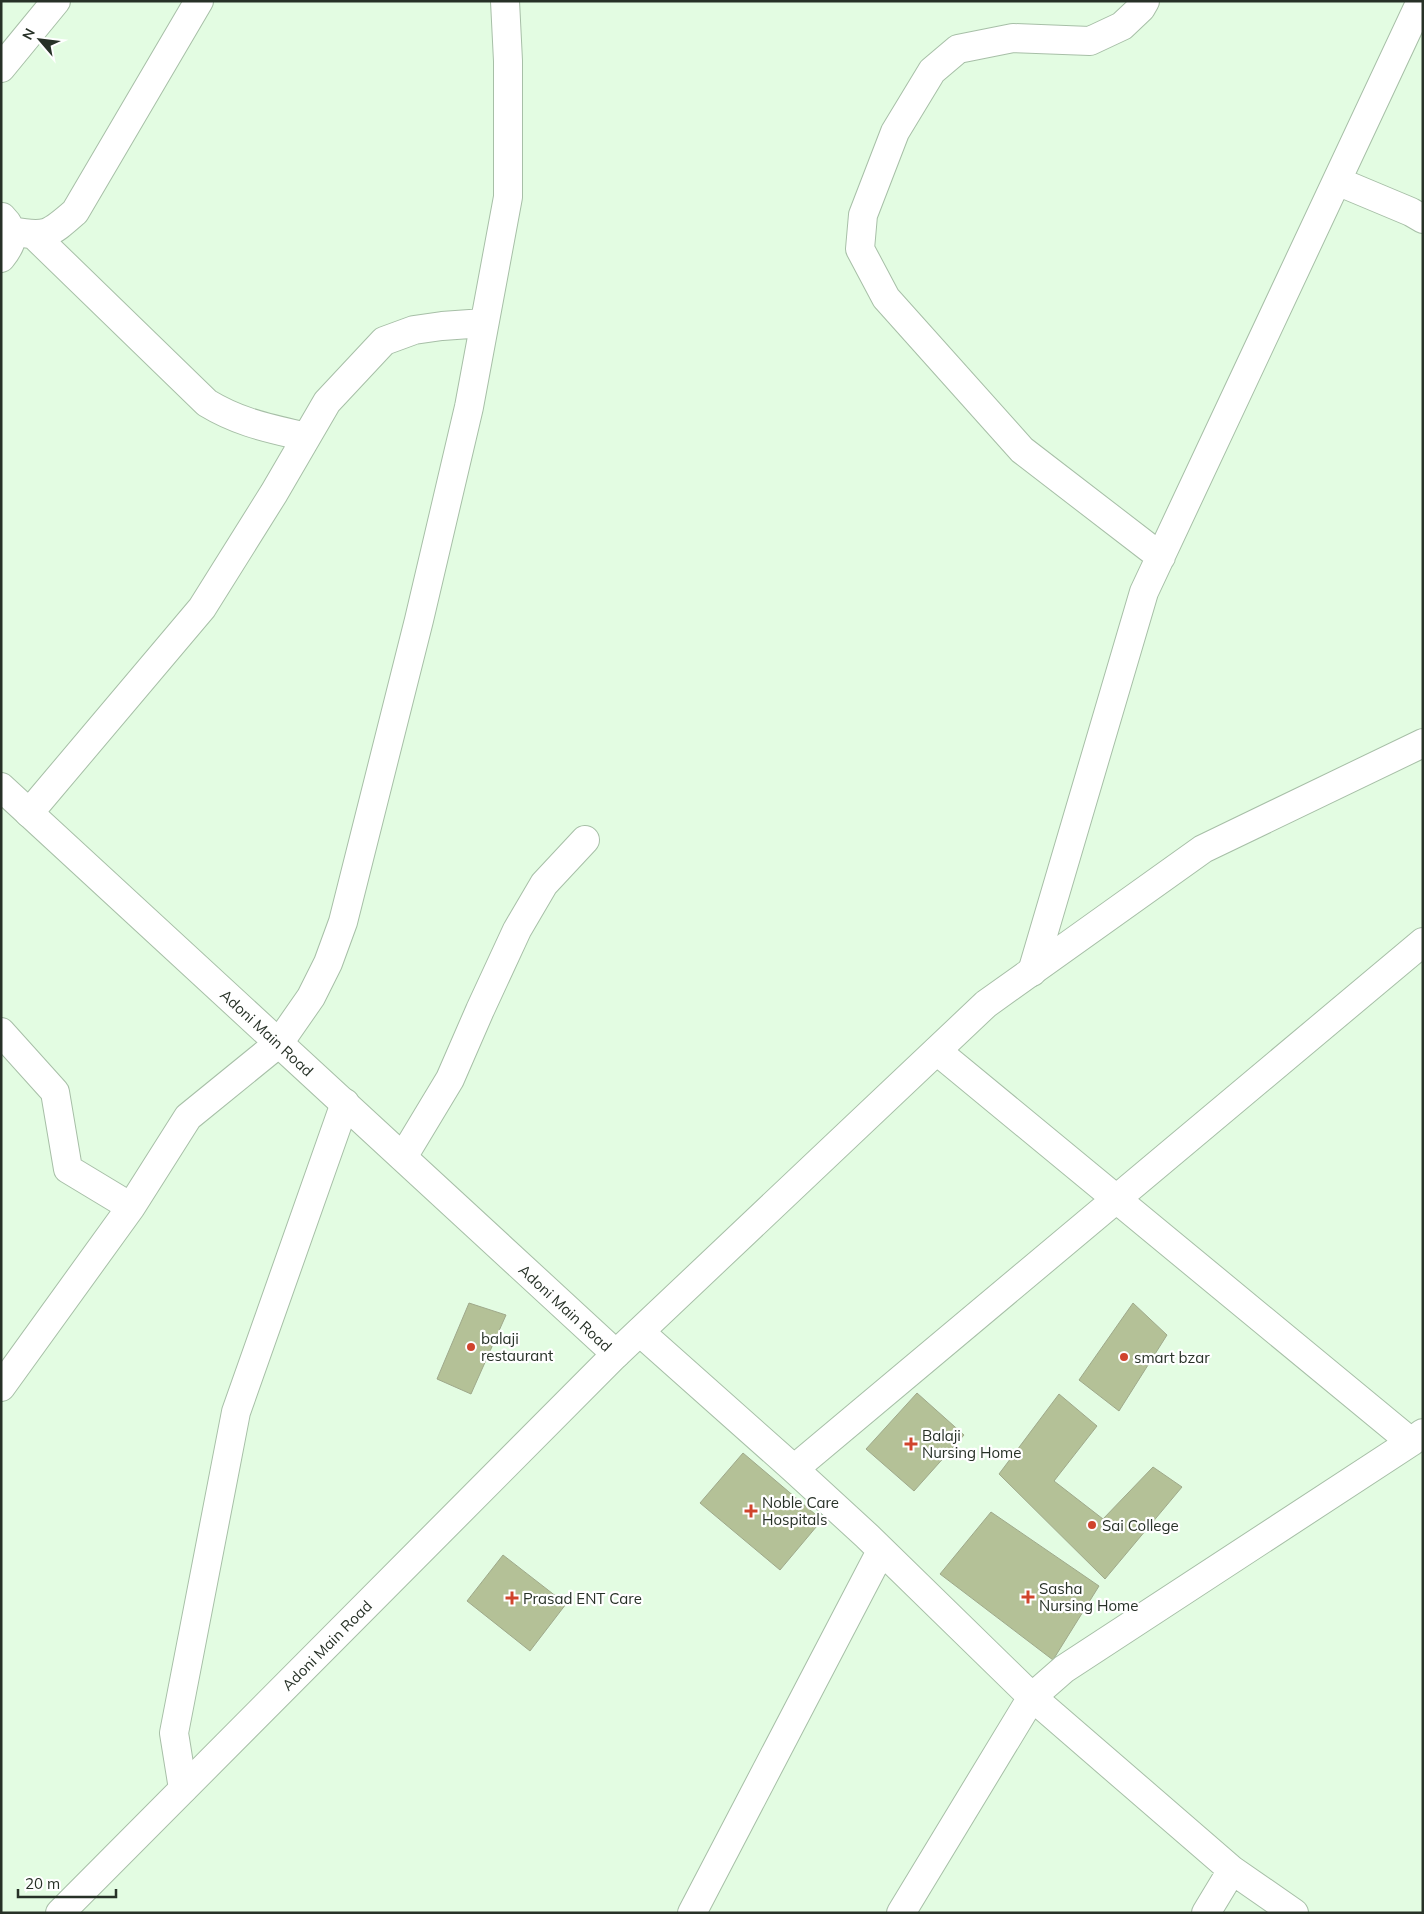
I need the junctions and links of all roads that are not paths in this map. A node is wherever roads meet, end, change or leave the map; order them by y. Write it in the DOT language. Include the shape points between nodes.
graph roads {
  1 [pos="56,1"];
  2 [pos="199,1"];
  3 [pos="505,1"];
  4 [pos="1144,1"];
  5 [pos="1421,1"];
  6 [pos="1,68"];
  7 [pos="1336,181"];
  8 [pos="1423,219"];
  9 [pos="16,228"];
  10 [pos="1,258"];
  11 [pos="484,323"];
  12 [pos="306,437"];
  13 [pos="1161,557"];
  14 [pos="1423,744"];
  15 [pos="1,787"];
  16 [pos="29,812"];
  17 [pos="585,840"];
  18 [pos="1423,942"];
  19 [pos="1032,972"];
  20 [pos="1,1032"];
  21 [pos="279,1043"];
  22 [pos="936,1051"];
  23 [pos="344,1103"];
  24 [pos="402,1157"];
  25 [pos="1116,1199"];
  26 [pos="131,1207"];
  27 [pos="640,1332"];
  28 [pos="616,1354"];
  29 [pos="1,1387"];
  30 [pos="1417,1437"];
  31 [pos="794,1469"];
  32 [pos="882,1551"];
  33 [pos="1032,1697"];
  34 [pos="183,1789"];
  35 [pos="1232,1870"];
  36 [pos="60,1913"];
  37 [pos="692,1913"];
  38 [pos="901,1913"];
  39 [pos="1206,1913"];
  40 [pos="1294,1913"];
  1 -- 6 [label="street"];
  2 -- 9 [label="street" via="75,212 55,230"];
  3 -- 11 [label="street" via="508,197"];
  4 -- 13 [label="street" via="1122,26 1090,41 1013,38 958,49 932,71 895,132 863,215 860,249 886,298 1022,450"];
  5 -- 7 [label="street"];
  7 -- 8 [label="street"];
  7 -- 13 [label="street"];
  9 -- 10 [label="street"];
  9 -- 12 [label="street" via="207,403 248,423"];
  11 -- 12 [label="street" via="414,330 384,341 327,402"];
  11 -- 21 [label="street" via="469,407 420,620 343,922 311,997"];
  12 -- 16 [label="street" via="202,608"];
  13 -- 19 [label="street" via="1144,592"];
  14 -- 19 [label="street" via="1203,850"];
  15 -- 16 [label="street, Adoni Main Road"];
  16 -- 21 [label="street, Adoni Main Road"];
  17 -- 24 [label="street" via="544,884 517,930 450,1079"];
  18 -- 25 [label="street"];
  19 -- 22 [label="street" via="986,1004"];
  20 -- 26 [label="street" via="55,1092 68,1169"];
  21 -- 23 [label="street, Adoni Main Road"];
  21 -- 26 [label="street" via="188,1117"];
  22 -- 25 [label="street"];
  22 -- 27 [label="street"];
  23 -- 24 [label="street, Adoni Main Road"];
  23 -- 34 [label="street" via="236,1412 174,1733"];
  24 -- 28 [label="street, Adoni Main Road"];
  25 -- 30 [label="street"];
  25 -- 31 [label="street"];
  26 -- 29 [label="street"];
  27 -- 28 [label="street"];
  27 -- 31 [label="street"];
  28 -- 34 [label="street, Adoni Main Road"];
  30 -- 33 [label="street" via="1064,1669"];
  31 -- 32 [label="street"];
  32 -- 33 [label="street"];
  32 -- 37 [label="street"];
  33 -- 35 [label="street"];
  33 -- 38 [label="street"];
  34 -- 36 [label="street, Adoni Main Road"];
  35 -- 39 [label="street"];
  35 -- 40 [label="street"];
}
